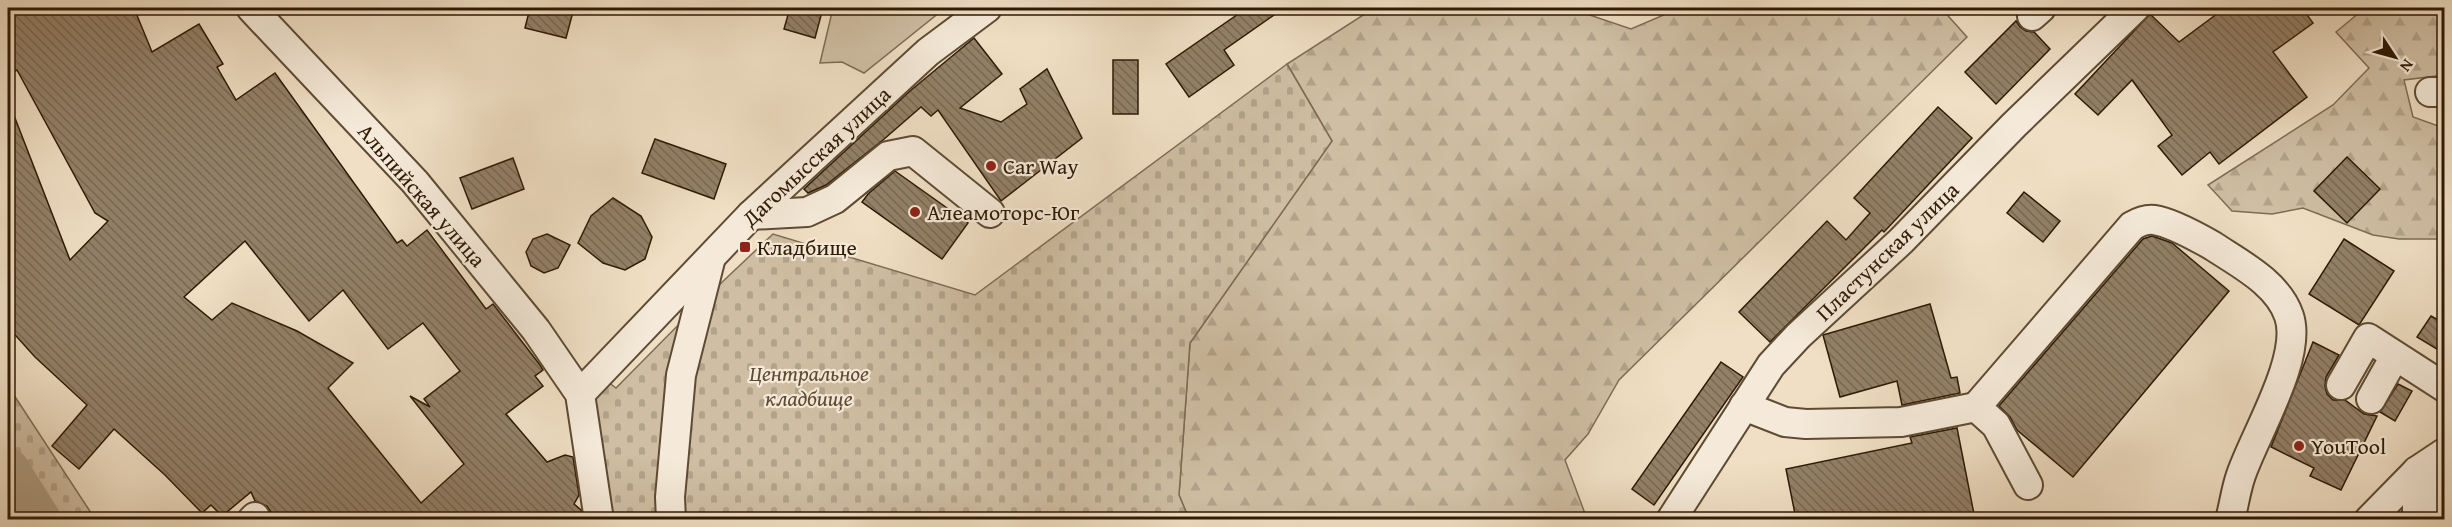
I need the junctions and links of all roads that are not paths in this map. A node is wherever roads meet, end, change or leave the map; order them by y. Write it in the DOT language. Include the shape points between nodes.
graph roads {
  1 [pos="251,8"];
  2 [pos="987,8"];
  3 [pos="2135,8"];
  4 [pos="990,213"];
  5 [pos="751,215"];
  6 [pos="710,259"];
  7 [pos="2396,356"];
  8 [pos="2341,385"];
  9 [pos="2445,387"];
  10 [pos="580,394"];
  11 [pos="2371,399"];
  12 [pos="1744,406"];
  13 [pos="1976,407"];
  14 [pos="2445,453"];
  15 [pos="2417,471"];
  16 [pos="2445,483"];
  17 [pos="2028,485"];
  18 [pos="599,519"];
  19 [pos="671,519"];
  20 [pos="1671,519"];
  21 [pos="2230,519"];
  22 [pos="2369,519"];
  23 [pos="2417,519"];
  24 [pos="2441,519"];
  1 -- 10 [label="street, Альпийская улица" via="415,182 536,330"];
  2 -- 5 [label="street, Дагомысская улица" via="928,52"];
  3 -- 12 [label="street, Пластунская улица" via="1900,241 1798,336"];
  4 -- 5 [label="street" via="913,151 888,156 835,199 807,212"];
  5 -- 6 [label="street, Дагомысская улица"];
  6 -- 10 [label="street, Дагомысская улица"];
  6 -- 19 [label="street" via="681,375"];
  7 -- 8 [label="street" via="2368,338"];
  7 -- 9 [label="street"];
  7 -- 11 [label="street"];
  10 -- 18 [label="street"];
  12 -- 13 [label="street" via="1785,422 1806,424 1901,422"];
  12 -- 20 [label="street, Пластунская улица"];
  13 -- 17 [label="street" via="1996,425"];
  13 -- 21 [label="street" via="2132,226 2142,221 2164,222 2210,244 2259,277 2289,315 2293,335 2289,359 2241,476"];
  14 -- 15 [label="street"];
  15 -- 22 [label="street"];
  15 -- 23 [label="street"];
  16 -- 24 [label="street"];
}
